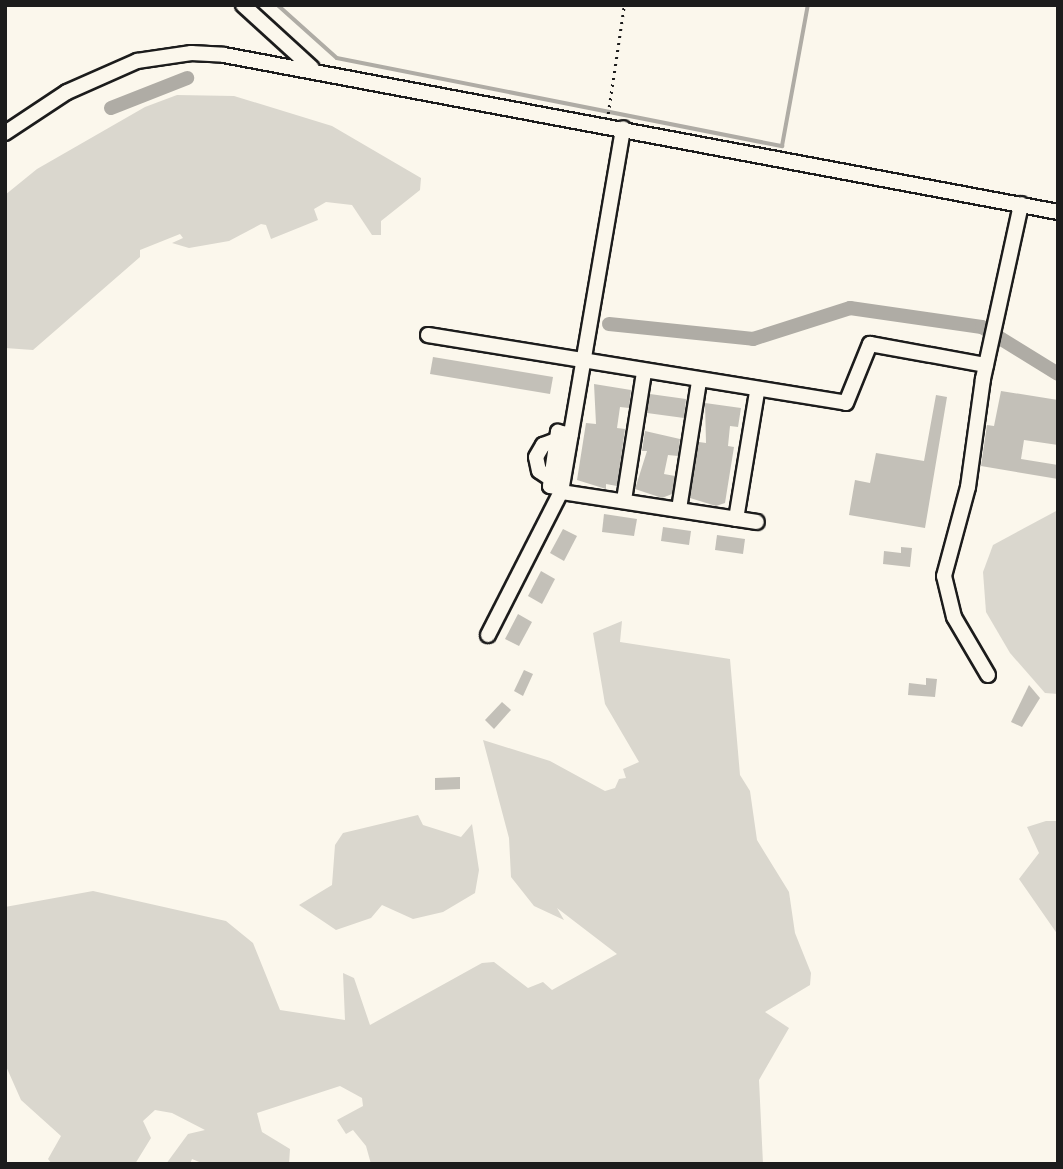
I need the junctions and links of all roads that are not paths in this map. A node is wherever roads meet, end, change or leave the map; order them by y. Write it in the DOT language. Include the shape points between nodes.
graph roads {
  1 [pos="243,5"];
  2 [pos="313,68"];
  3 [pos="623,128"];
  4 [pos="5,133"];
  5 [pos="1021,204"];
  6 [pos="1058,212"];
  7 [pos="428,335"];
  8 [pos="583,363"];
  9 [pos="986,365"];
  10 [pos="645,373"];
  11 [pos="699,382"];
  12 [pos="758,392"];
  13 [pos="571,435"];
  14 [pos="558,486"];
  15 [pos="624,500"];
  16 [pos="679,509"];
  17 [pos="736,519"];
  18 [pos="757,522"];
  19 [pos="488,635"];
  20 [pos="988,675"];
  1 -- 2 [label="street"];
  2 -- 3 [label="street"];
  2 -- 4 [label="street" via="191,53 137,61 67,92"];
  3 -- 5 [label="street"];
  3 -- 8 [label="street"];
  5 -- 6 [label="street"];
  5 -- 9 [label="street"];
  7 -- 8 [label="street"];
  8 -- 10 [label="street"];
  8 -- 13 [label="street"];
  9 -- 12 [label="street" via="870,344 863,350 855,392 846,403"];
  9 -- 20 [label="street" via="968,488 944,576 954,617"];
  10 -- 11 [label="street"];
  10 -- 15 [label="street"];
  11 -- 12 [label="street"];
  11 -- 16 [label="street"];
  12 -- 17 [label="street"];
  13 -- 14 [label="street"];
  13 -- 14 [label="street" via="558,432 556,440 543,445 536,457 539,471"];
  14 -- 15 [label="street"];
  14 -- 19 [label="street"];
  15 -- 16 [label="street"];
  16 -- 17 [label="street"];
  17 -- 18 [label="street"];
}
